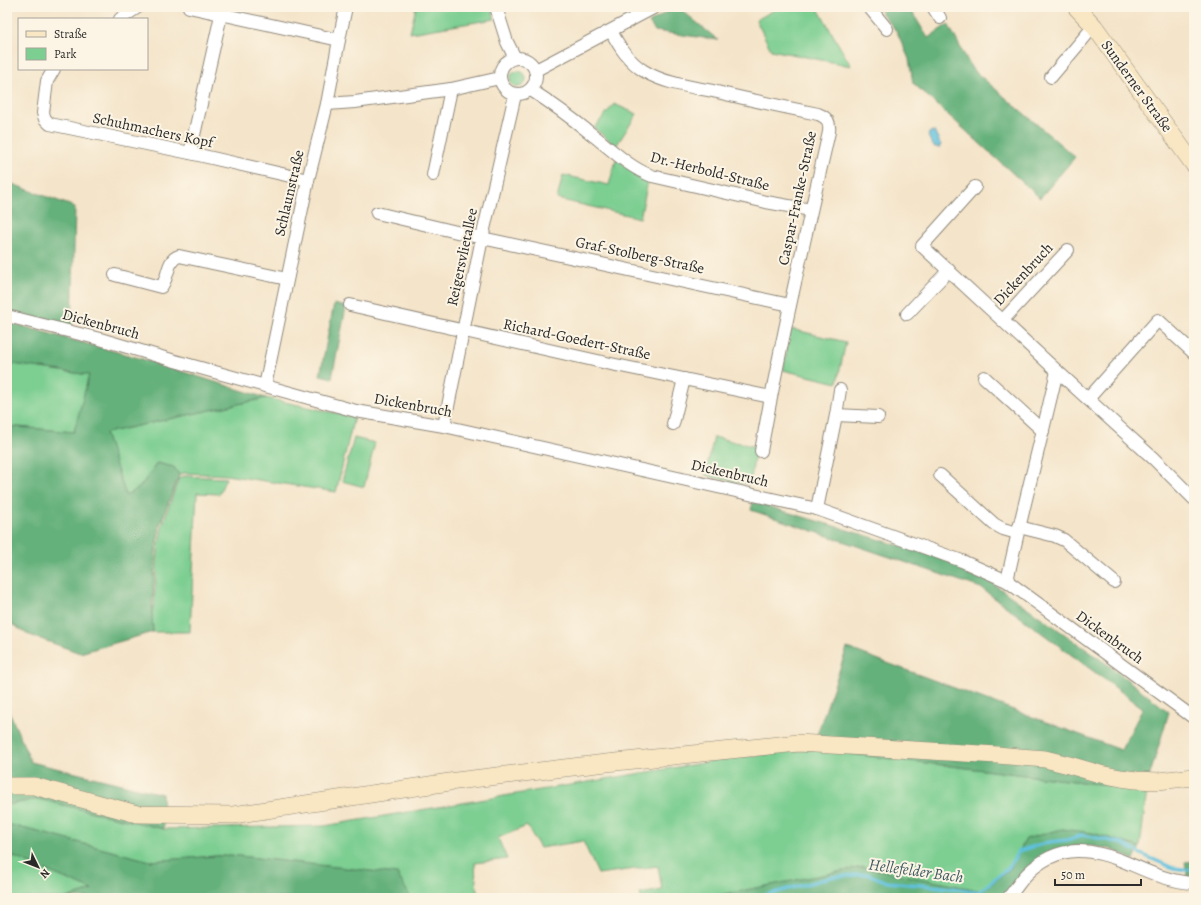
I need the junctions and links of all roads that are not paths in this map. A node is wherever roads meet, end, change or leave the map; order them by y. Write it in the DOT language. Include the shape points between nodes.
graph roads {
  1 [pos="138,7"];
  2 [pos="189,7"];
  3 [pos="346,7"];
  4 [pos="496,7"];
  5 [pos="655,7"];
  6 [pos="869,7"];
  7 [pos="933,7"];
  8 [pos="1076,7"];
  9 [pos="221,14"];
  10 [pos="122,18"];
  11 [pos="940,18"];
  12 [pos="1094,26"];
  13 [pos="887,29"];
  14 [pos="611,31"];
  15 [pos="339,40"];
  16 [pos="515,58"];
  17 [pos="54,70"];
  18 [pos="536,70"];
  19 [pos="1051,77"];
  20 [pos="500,78"];
  21 [pos="451,88"];
  22 [pos="532,90"];
  23 [pos="515,95"];
  24 [pos="327,104"];
  25 [pos="190,153"];
  26 [pos="1194,165"];
  27 [pos="433,175"];
  28 [pos="308,180"];
  29 [pos="975,187"];
  30 [pos="811,210"];
  31 [pos="377,213"];
  32 [pos="482,238"];
  33 [pos="1068,250"];
  34 [pos="949,270"];
  35 [pos="115,275"];
  36 [pos="287,279"];
  37 [pos="350,305"];
  38 [pos="790,305"];
  39 [pos="907,314"];
  40 [pos="7,316"];
  41 [pos="1002,320"];
  42 [pos="462,331"];
  43 [pos="1194,353"];
  44 [pos="1057,371"];
  45 [pos="984,377"];
  46 [pos="684,379"];
  47 [pos="265,386"];
  48 [pos="840,390"];
  49 [pos="771,397"];
  50 [pos="1088,399"];
  51 [pos="836,415"];
  52 [pos="878,417"];
  53 [pos="673,424"];
  54 [pos="444,426"];
  55 [pos="1043,431"];
  56 [pos="761,451"];
  57 [pos="940,475"];
  58 [pos="1194,499"];
  59 [pos="817,509"];
  60 [pos="1018,530"];
  61 [pos="1007,581"];
  62 [pos="1114,582"];
  63 [pos="1194,718"];
  64 [pos="1194,777"];
  65 [pos="7,786"];
  66 [pos="1194,883"];
  67 [pos="1008,898"];
  1 -- 10 [label="street"];
  2 -- 9 [label="street"];
  3 -- 15 [label="street, Schlaunstraße"];
  4 -- 16 [label="street"];
  5 -- 14 [label="street"];
  6 -- 13 [label="street"];
  7 -- 11 [label="street"];
  8 -- 12 [label="main road, Sunderner Straße"];
  9 -- 15 [label="street"];
  9 -- 25 [label="street"];
  12 -- 19 [label="street, Sunderner Straße"];
  12 -- 26 [label="main road, Sunderner Straße"];
  14 -- 18 [label="street"];
  14 -- 30 [label="street, Caspar-Franke-Straße" via="632,61 644,71 662,79 824,116 828,120 829,132"];
  15 -- 24 [label="street, Schlaunstraße"];
  16 -- 18 [label="street" via="528,60"];
  16 -- 20 [label="street" via="505,63"];
  17 -- 25 [label="street, Schuhmachers Kopf" via="48,81 43,113 50,124"];
  18 -- 22 [label="street" via="537,78"];
  20 -- 21 [label="street"];
  20 -- 23 [label="street" via="506,91"];
  21 -- 24 [label="street"];
  21 -- 27 [label="street"];
  22 -- 23 [label="street"];
  22 -- 30 [label="street, Dr.-Herbold-Straße" via="561,109 642,172 759,201"];
  23 -- 32 [label="street, Reigersvlietallee"];
  24 -- 28 [label="street, Schlaunstraße"];
  25 -- 28 [label="street, Schuhmachers Kopf"];
  28 -- 36 [label="street, Schlaunstraße"];
  29 -- 34 [label="street, Dickenbruch" via="922,246"];
  30 -- 38 [label="street, Caspar-Franke-Straße"];
  31 -- 32 [label="street, Graf-Stolberg-Straße"];
  32 -- 38 [label="street, Graf-Stolberg-Straße"];
  32 -- 42 [label="street, Reigersvlietallee"];
  33 -- 41 [label="street, Dickenbruch"];
  34 -- 39 [label="street"];
  34 -- 41 [label="street, Dickenbruch"];
  35 -- 36 [label="street" via="160,287 174,258 179,256"];
  36 -- 47 [label="street, Schlaunstraße"];
  37 -- 42 [label="street, Richard-Goedert-Straße"];
  38 -- 49 [label="street, Caspar-Franke-Straße"];
  40 -- 47 [label="street, Dickenbruch" via="100,339"];
  41 -- 44 [label="street, Dickenbruch"];
  42 -- 46 [label="street, Richard-Goedert-Straße"];
  42 -- 54 [label="street, Reigersvlietallee"];
  43 -- 50 [label="street" via="1158,320"];
  44 -- 50 [label="street, Dickenbruch"];
  44 -- 55 [label="street"];
  45 -- 55 [label="street"];
  46 -- 49 [label="street, Richard-Goedert-Straße"];
  46 -- 53 [label="street"];
  47 -- 54 [label="street, Dickenbruch" via="356,411"];
  48 -- 51 [label="street"];
  49 -- 56 [label="street, Caspar-Franke-Straße"];
  50 -- 58 [label="street, Dickenbruch"];
  51 -- 52 [label="street"];
  51 -- 59 [label="street"];
  54 -- 59 [label="street, Dickenbruch"];
  55 -- 60 [label="street"];
  57 -- 60 [label="street" via="994,524 1003,529"];
  59 -- 61 [label="street, Dickenbruch" via="962,561"];
  60 -- 61 [label="street"];
  60 -- 62 [label="street" via="1064,540"];
  61 -- 63 [label="street, Dickenbruch"];
  64 -- 65 [label="main road" via="1148,781 1121,778 1044,759 798,743 456,781 232,815 138,814 34,786"];
  66 -- 67 [label="street" via="1161,877 1105,854 1079,850 1044,860 1027,874"];
}
